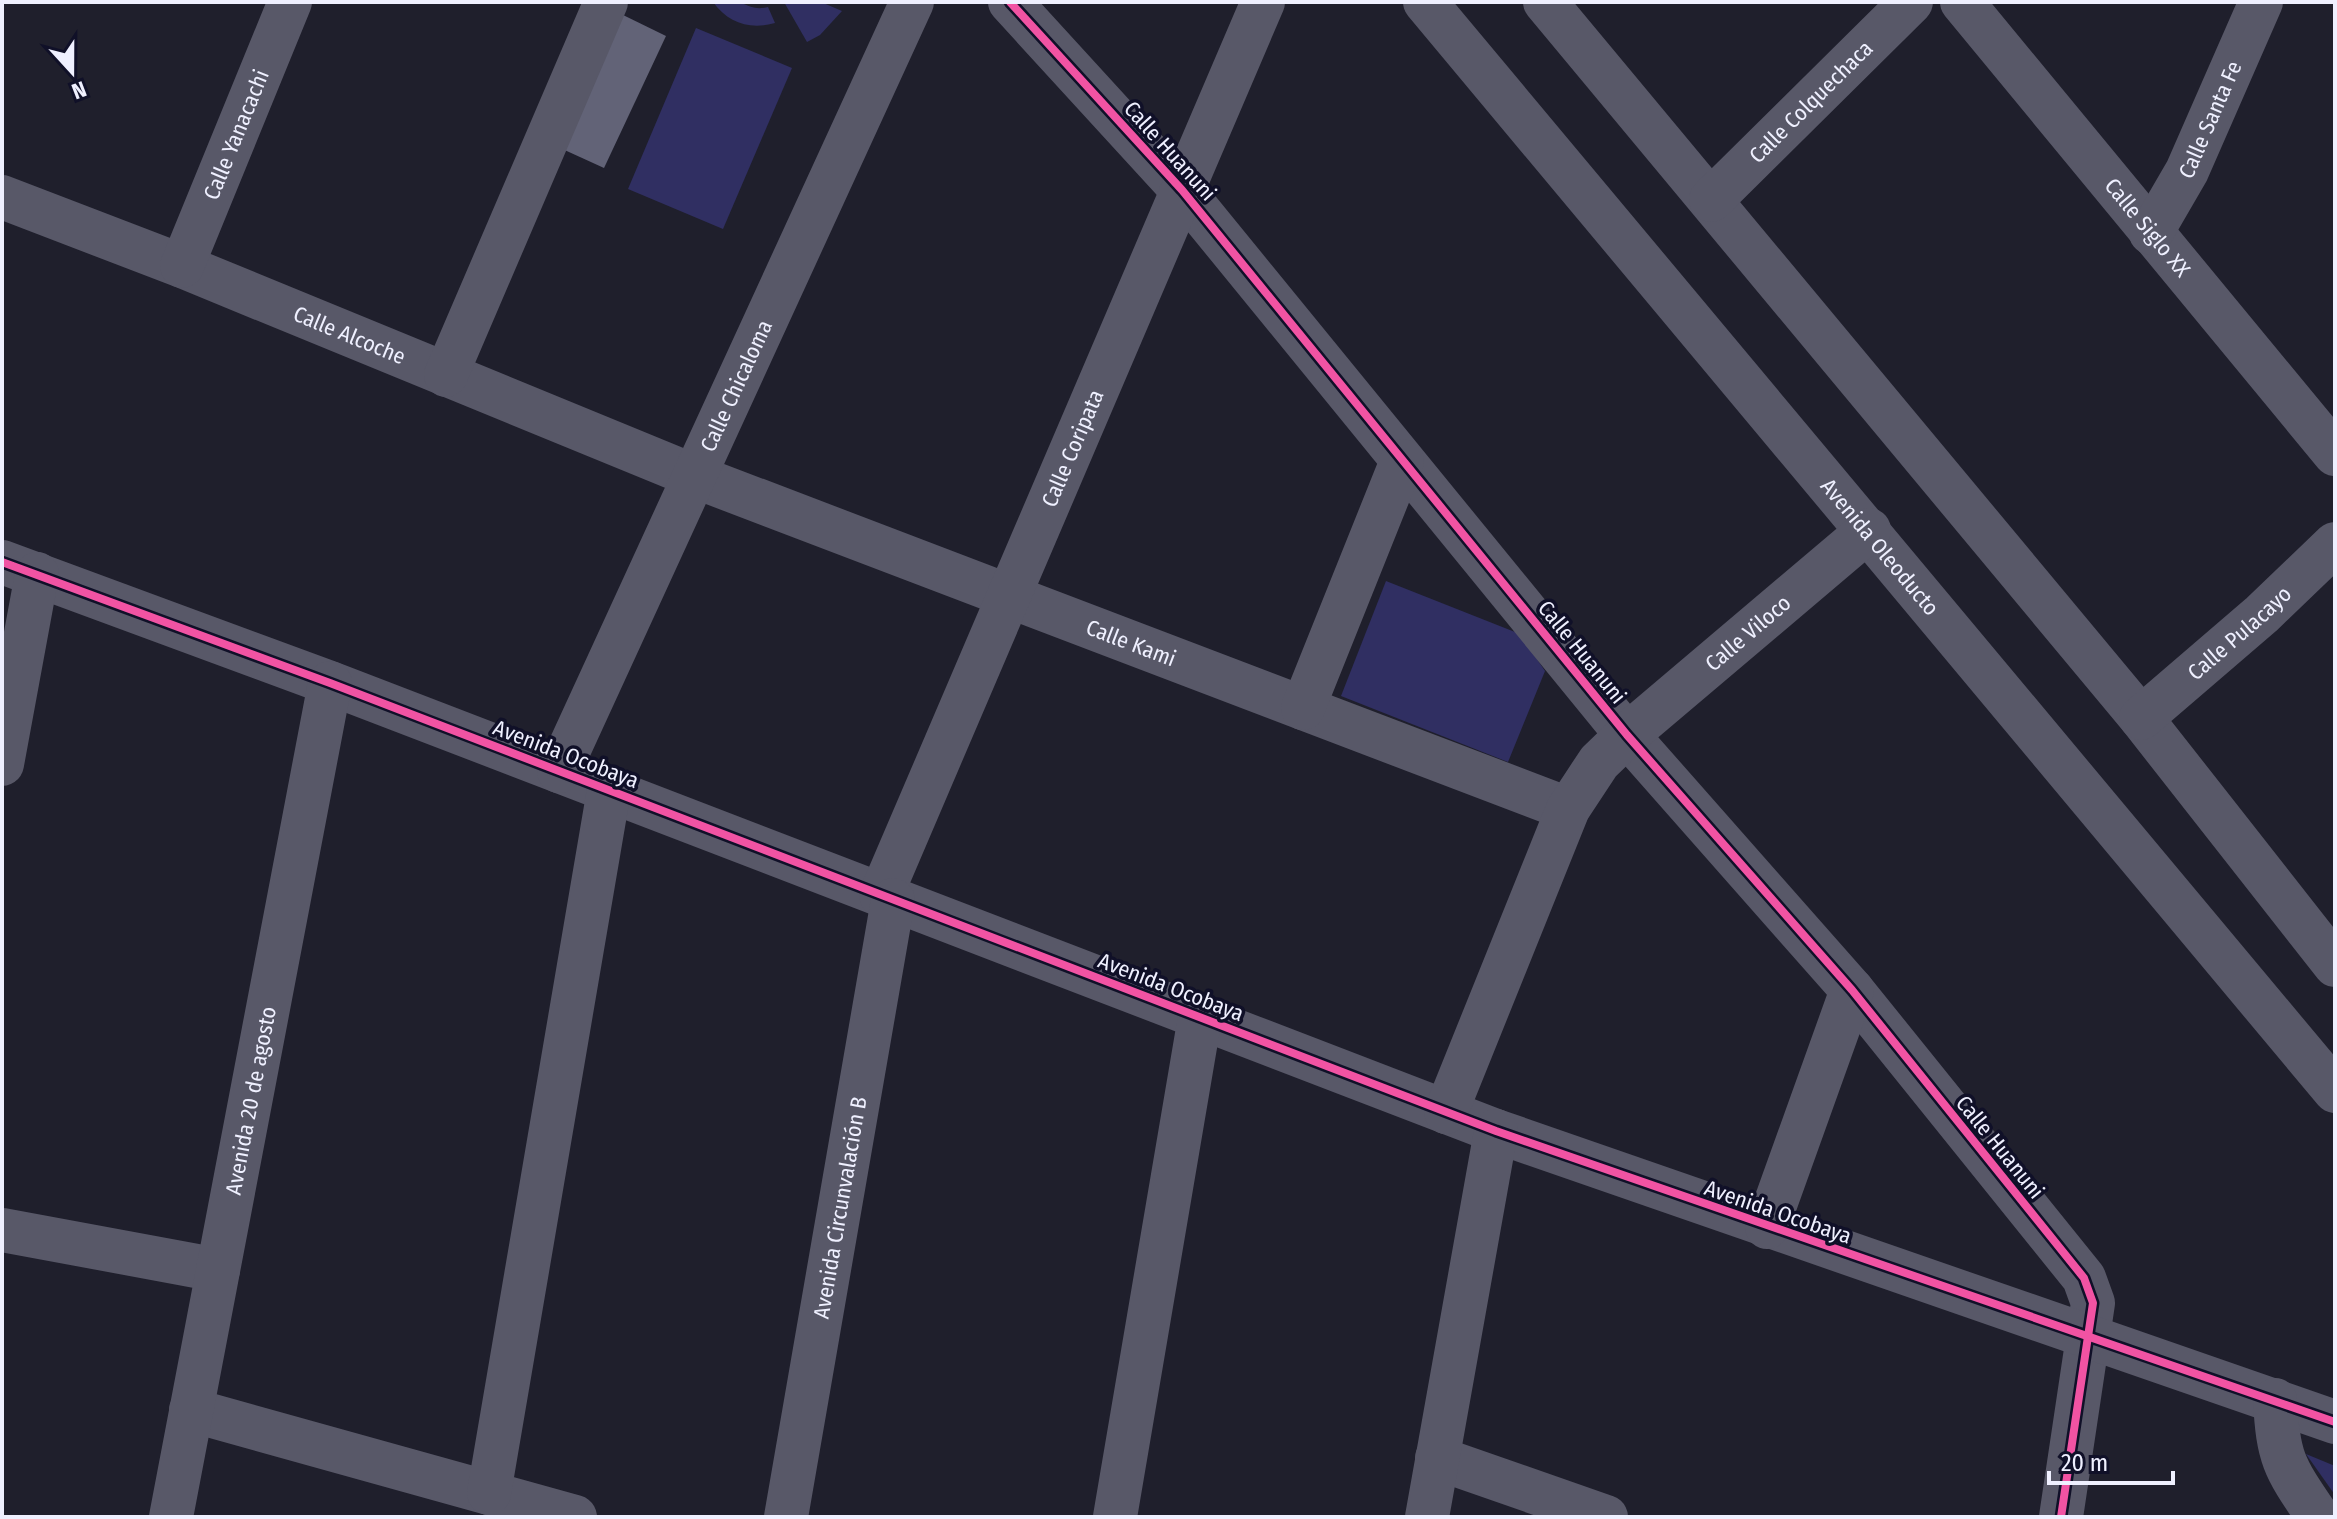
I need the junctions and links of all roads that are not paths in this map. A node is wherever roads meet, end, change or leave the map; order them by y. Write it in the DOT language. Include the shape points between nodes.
graph roads {
  1 [pos="290,2"];
  2 [pos="606,2"];
  3 [pos="912,2"];
  4 [pos="1010,2"];
  5 [pos="1263,2"];
  6 [pos="1425,2"];
  7 [pos="1545,2"];
  8 [pos="1911,2"];
  9 [pos="1962,2"];
  10 [pos="2261,2"];
  11 [pos="1182,190"];
  12 [pos="2,197"];
  13 [pos="1711,200"];
  14 [pos="2151,233"];
  15 [pos="182,266"];
  16 [pos="446,375"];
  17 [pos="2335,454"];
  18 [pos="1402,461"];
  19 [pos="694,476"];
  20 [pos="1869,530"];
  21 [pos="2335,544"];
  22 [pos="20,568"];
  23 [pos="1009,596"];
  24 [pos="330,683"];
  25 [pos="1303,708"];
  26 [pos="2141,718"];
  27 [pos="1627,735"];
  28 [pos="2,764"];
  29 [pos="559,771"];
  30 [pos="609,790"];
  31 [pos="1568,809"];
  32 [pos="887,897"];
  33 [pos="2335,965"];
  34 [pos="1852,990"];
  35 [pos="1200,1017"];
  36 [pos="2335,1091"];
  37 [pos="1446,1112"];
  38 [pos="1496,1131"];
  39 [pos="1767,1227"];
  40 [pos="2,1230"];
  41 [pos="218,1270"];
  42 [pos="2088,1338"];
  43 [pos="2275,1400"];
  44 [pos="191,1410"];
  45 [pos="2335,1422"];
  46 [pos="1437,1458"];
  47 [pos="489,1493"];
  48 [pos="171,1517"];
  49 [pos="575,1517"];
  50 [pos="786,1517"];
  51 [pos="1115,1517"];
  52 [pos="1427,1517"];
  53 [pos="1606,1517"];
  54 [pos="2061,1517"];
  55 [pos="2318,1517"];
  1 -- 15 [label="street, Calle Yanacachi"];
  2 -- 16 [label="street"];
  3 -- 19 [label="street, Calle Chicaloma"];
  4 -- 11 [label="street, Calle Huanuni"];
  5 -- 11 [label="street, Calle Coripata"];
  6 -- 20 [label="street, Avenida Oleoducto"];
  7 -- 13 [label="street"];
  8 -- 13 [label="street, Calle Colquechaca"];
  9 -- 14 [label="street, Calle Siglo XX"];
  10 -- 14 [label="street, Calle Santa Fe" via="2187,171"];
  11 -- 18 [label="street, Calle Huanuni"];
  11 -- 23 [label="street, Calle Coripata"];
  12 -- 15 [label="street, Calle Alcoche"];
  13 -- 26 [label="street"];
  14 -- 17 [label="street, Calle Siglo XX"];
  15 -- 16 [label="street, Calle Alcoche"];
  16 -- 19 [label="street, Calle Alcoche"];
  18 -- 25 [label="street"];
  18 -- 27 [label="street, Calle Huanuni"];
  19 -- 23 [label="street, Calle Kami"];
  19 -- 29 [label="street, Calle Chicaloma"];
  20 -- 27 [label="street, Calle Viloco"];
  20 -- 36 [label="street, Avenida Oleoducto"];
  21 -- 26 [label="street, Calle Pulacayo"];
  22 -- 24 [label="street, Avenida Ocobaya"];
  22 -- 28 [label="street"];
  23 -- 25 [label="street, Calle Kami"];
  23 -- 32 [label="street, Calle Coripata"];
  24 -- 29 [label="street, Avenida Ocobaya"];
  24 -- 41 [label="street, Avenida 20 de agosto"];
  25 -- 31 [label="street, Calle Kami"];
  26 -- 33 [label="street"];
  27 -- 31 [label="street, Calle Viloco" via="1599,762"];
  27 -- 34 [label="street, Calle Huanuni"];
  29 -- 30 [label="street, Avenida Ocobaya"];
  30 -- 32 [label="street, Avenida Ocobaya"];
  30 -- 47 [label="street"];
  31 -- 37 [label="street, Calle Viloco"];
  32 -- 35 [label="street, Avenida Ocobaya"];
  32 -- 50 [label="street, Avenida Circunvalación B"];
  34 -- 39 [label="street"];
  34 -- 42 [label="street, Calle Huanuni" via="2084,1278 2093,1303"];
  35 -- 37 [label="street, Avenida Ocobaya"];
  35 -- 51 [label="street"];
  37 -- 38 [label="street, Avenida Ocobaya"];
  38 -- 39 [label="street, Avenida Ocobaya"];
  38 -- 46 [label="street"];
  39 -- 42 [label="street, Avenida Ocobaya"];
  40 -- 41 [label="street"];
  41 -- 44 [label="street, Avenida 20 de agosto"];
  42 -- 43 [label="street, Avenida Ocobaya"];
  42 -- 54 [label="street, Calle Huanuni"];
  43 -- 45 [label="street, Avenida Ocobaya"];
  43 -- 55 [label="street" via="2280,1455"];
  44 -- 47 [label="street"];
  44 -- 48 [label="street, Avenida 20 de agosto"];
  46 -- 52 [label="street"];
  46 -- 53 [label="street"];
  47 -- 49 [label="street"];
}
